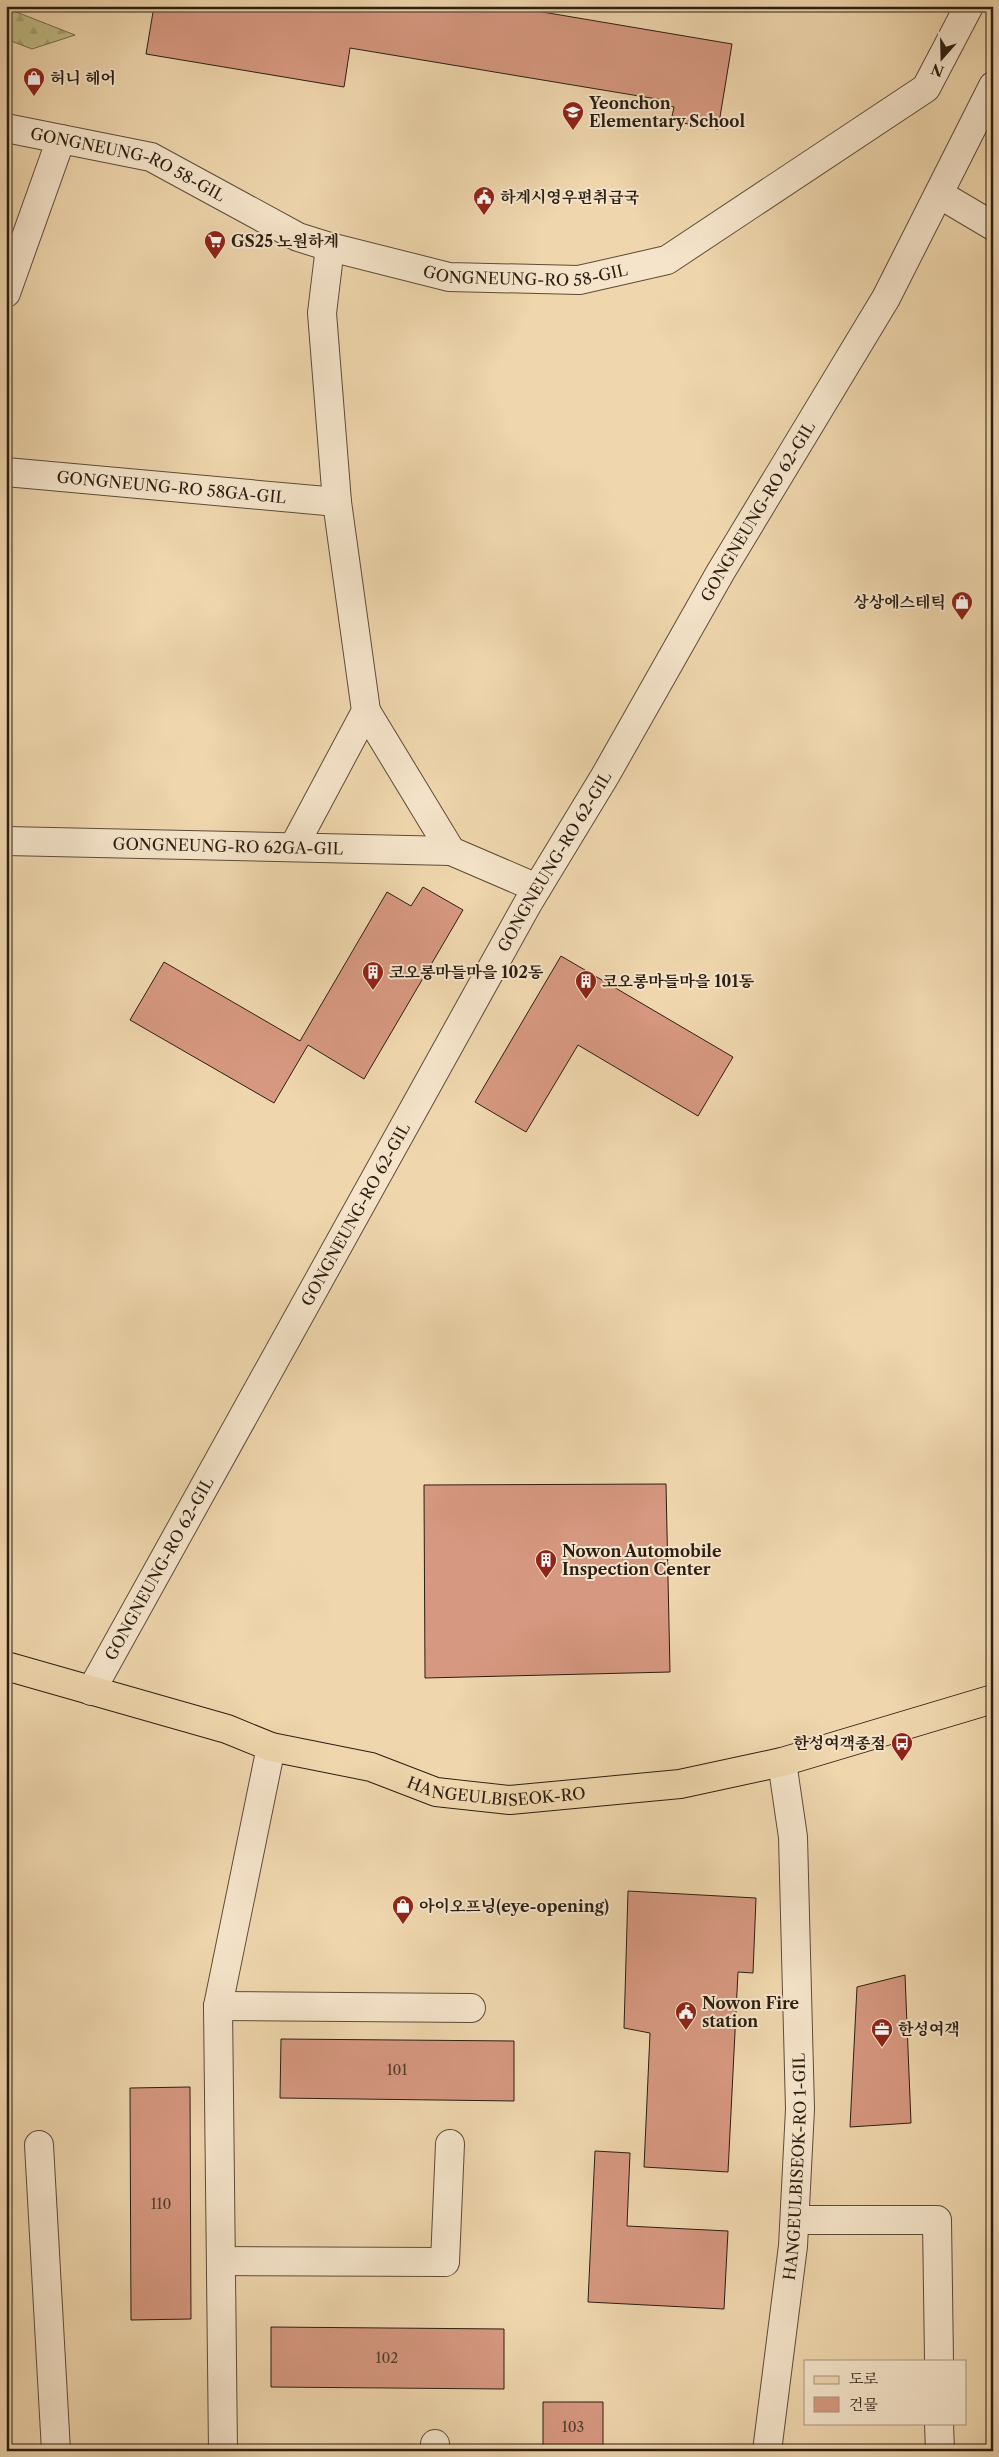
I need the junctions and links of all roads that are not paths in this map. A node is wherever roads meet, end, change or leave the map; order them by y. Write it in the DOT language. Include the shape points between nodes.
graph roads {
  1 [pos="969,6"];
  2 [pos="993,86"];
  3 [pos="6,128"];
  4 [pos="61,139"];
  5 [pos="939,194"];
  6 [pos="993,226"];
  7 [pos="330,247"];
  8 [pos="6,293"];
  9 [pos="6,472"];
  10 [pos="337,502"];
  11 [pos="366,711"];
  12 [pos="6,841"];
  13 [pos="294,846"];
  14 [pos="452,851"];
  15 [pos="537,888"];
  16 [pos="6,1666"];
  17 [pos="91,1691"];
  18 [pos="993,1699"];
  19 [pos="271,1746"];
  20 [pos="782,1762"];
  21 [pos="218,2006"];
  22 [pos="471,2008"];
  23 [pos="450,2144"];
  24 [pos="39,2145"];
  25 [pos="794,2220"];
  26 [pos="221,2261"];
  27 [pos="939,2360"];
  28 [pos="940,2424"];
  29 [pos="56,2451"];
  30 [pos="223,2451"];
  31 [pos="767,2451"];
  32 [pos="940,2451"];
  1 -- 7 [label="street, GONGNEUNG-RO 58-GIL" via="926,88 667,260 579,280 449,276"];
  2 -- 5 [label="street, GONGNEUNG-RO 62-GIL"];
  3 -- 4 [label="street, GONGNEUNG-RO 58-GIL"];
  4 -- 7 [label="street, GONGNEUNG-RO 58-GIL" via="151,157 298,237"];
  4 -- 8 [label="street"];
  5 -- 6 [label="street"];
  5 -- 15 [label="street, GONGNEUNG-RO 62-GIL" via="886,298 720,573 605,776"];
  7 -- 10 [label="street" via="322,313"];
  9 -- 10 [label="street, GONGNEUNG-RO 58GA-GIL"];
  10 -- 11 [label="street"];
  11 -- 13 [label="street"];
  11 -- 14 [label="street"];
  12 -- 13 [label="street, GONGNEUNG-RO 62GA-GIL"];
  13 -- 14 [label="street, GONGNEUNG-RO 62GA-GIL"];
  14 -- 15 [label="street, GONGNEUNG-RO 62GA-GIL"];
  15 -- 17 [label="street, GONGNEUNG-RO 62-GIL"];
  16 -- 17 [label="main road, HANGEULBISEOK-RO"];
  17 -- 19 [label="main road, HANGEULBISEOK-RO" via="227,1729"];
  18 -- 20 [label="main road, HANGEULBISEOK-RO"];
  19 -- 20 [label="main road, HANGEULBISEOK-RO" via="371,1767 436,1792 510,1800 680,1784"];
  19 -- 21 [label="street"];
  20 -- 25 [label="street, HANGEULBISEOK-RO 1-GIL" via="793,1837 800,2109"];
  21 -- 22 [label="street"];
  21 -- 26 [label="street"];
  23 -- 26 [label="street" via="445,2262"];
  24 -- 29 [label="street"];
  25 -- 27 [label="street" via="937,2220"];
  25 -- 31 [label="street, HANGEULBISEOK-RO 1-GIL"];
  26 -- 30 [label="street"];
  28 -- 32 [label="street"];
}
